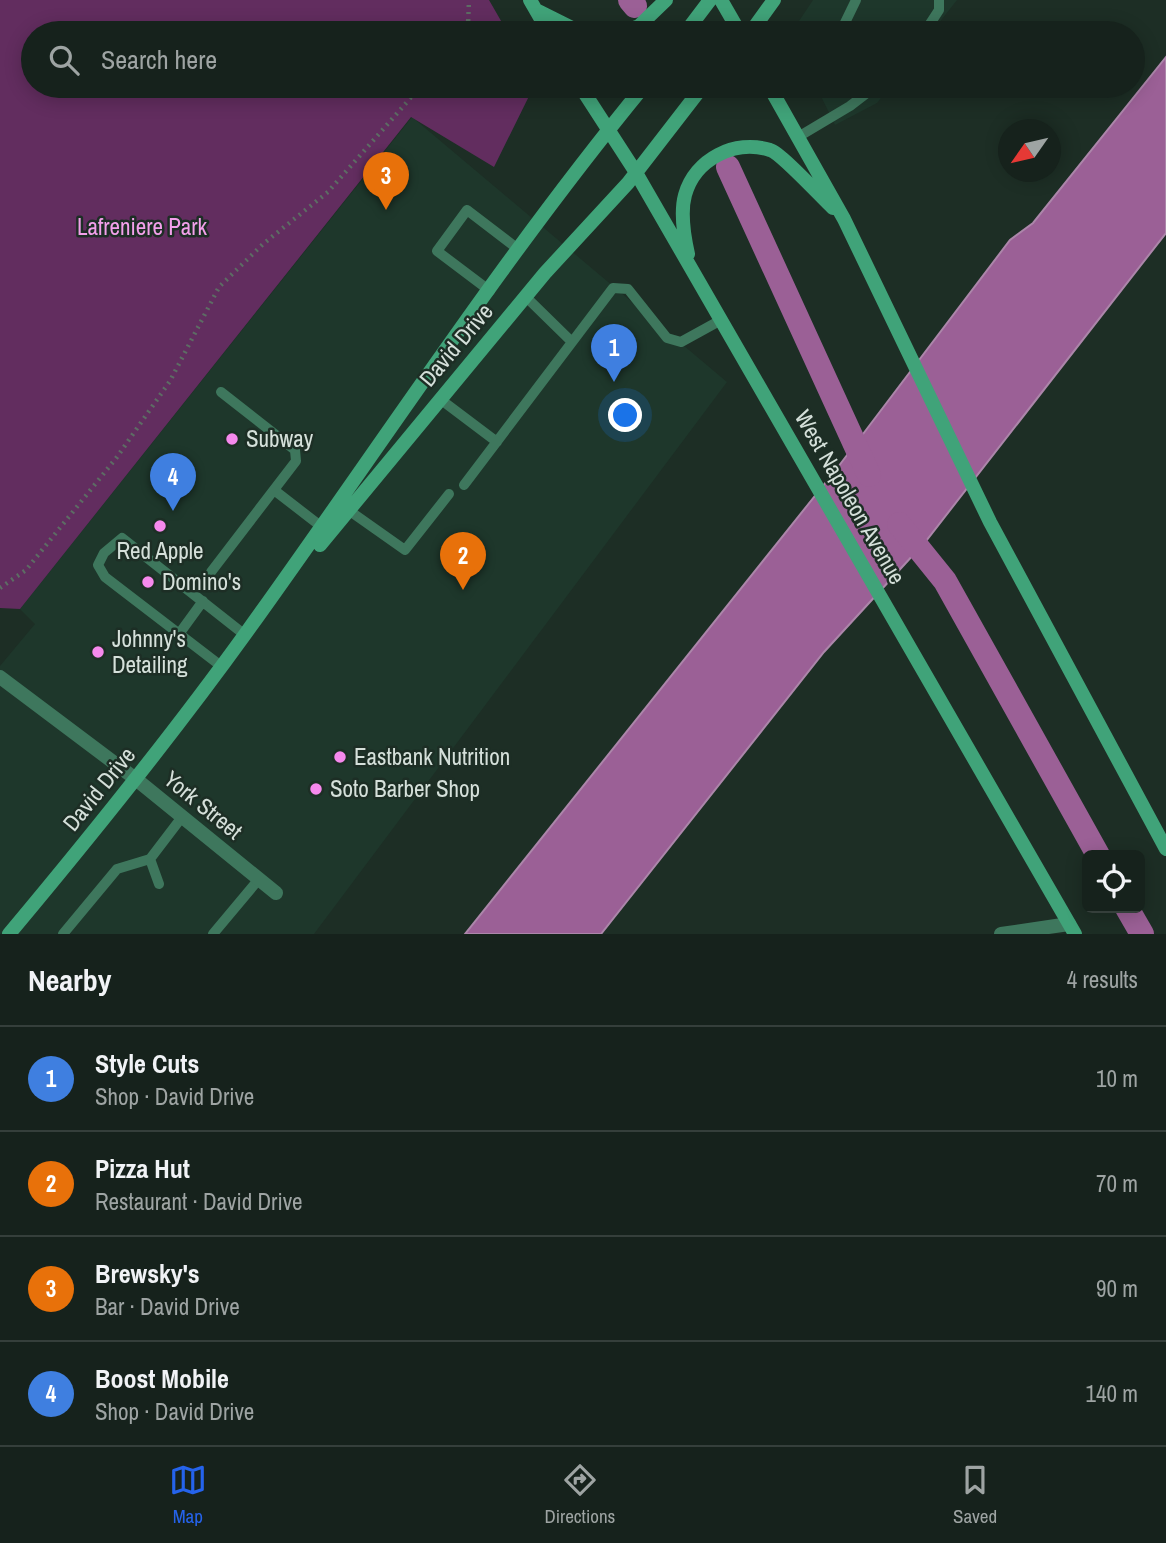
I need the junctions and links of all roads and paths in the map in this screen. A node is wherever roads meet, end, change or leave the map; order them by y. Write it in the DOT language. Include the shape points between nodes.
graph roads {
  1 [pos="470,0"];
  2 [pos="666,0"];
  3 [pos="710,0"];
  4 [pos="721,0"];
  5 [pos="774,0"];
  6 [pos="856,0"];
  7 [pos="939,0"];
  8 [pos="533,5"];
  9 [pos="468,21"];
  10 [pos="542,21"];
  11 [pos="562,21"];
  12 [pos="644,21"];
  13 [pos="694,21"];
  14 [pos="733,21"];
  15 [pos="759,21"];
  16 [pos="846,21"];
  17 [pos="932,21"];
  18 [pos="410,98"];
  19 [pos="587,98"];
  20 [pos="634,98"];
  21 [pos="693,98"];
  22 [pos="776,98"];
  23 [pos="851,98"];
  24 [pos="607,131"];
  25 [pos="798,137"];
  26 [pos="635,171"];
  27 [pos="844,219"];
  28 [pos="518,248"];
  29 [pos="690,266"];
  30 [pos="490,291"];
  31 [pos="525,296"];
  32 [pos="721,320"];
  33 [pos="572,342"];
  34 [pos="221,392"];
  35 [pos="440,399"];
  36 [pos="497,442"];
  37 [pos="464,485"];
  38 [pos="274,490"];
  39 [pos="449,494"];
  40 [pos="343,507"];
  41 [pos="326,530"];
  42 [pos="211,572"];
  43 [pos="0,588"];
  44 [pos="203,601"];
  45 [pos="178,634"];
  46 [pos="245,635"];
  47 [pos="222,666"];
  48 [pos="0,677"];
  49 [pos="137,780"];
  50 [pos="181,817"];
  51 [pos="1166,849"];
  52 [pos="150,859"];
  53 [pos="259,879"];
  54 [pos="159,884"];
  55 [pos="276,893"];
  56 [pos="1072,929"];
  57 [pos="9,934"];
  58 [pos="63,934"];
  59 [pos="213,934"];
  60 [pos="1001,934"];
  1 -- 9 [label="path"];
  2 -- 12 [label="main road"];
  3 -- 13 [label="main road"];
  4 -- 14 [label="main road"];
  5 -- 15 [label="main road"];
  6 -- 16 [label="lane"];
  7 -- 17 [label="lane"];
  8 -- 10 [label="main road"];
  8 -- 11 [label="main road"];
  18 -- 43 [label="path" via="328,192 263,244 219,287 170,381 117,457 26,570"];
  19 -- 24 [label="main road, West Napoleon Avenue"];
  20 -- 24 [label="main road, David Drive"];
  21 -- 26 [label="main road, David Drive"];
  22 -- 25 [label="main road"];
  23 -- 25 [label="lane"];
  24 -- 26 [label="main road, West Napoleon Avenue"];
  24 -- 28 [label="main road, David Drive"];
  25 -- 27 [label="main road"];
  26 -- 29 [label="main road, West Napoleon Avenue"];
  26 -- 31 [label="main road, David Drive"];
  27 -- 29 [label="main road" via="773,150 741,147 698,168 685,195 683,231"];
  27 -- 51 [label="main road" via="990,522"];
  28 -- 30 [label="main road, David Drive"];
  28 -- 30 [label="lane" via="467,209 437,251"];
  29 -- 32 [label="main road, West Napoleon Avenue"];
  30 -- 40 [label="main road, David Drive"];
  31 -- 33 [label="lane"];
  31 -- 35 [label="main road, David Drive"];
  32 -- 33 [label="lane" via="681,342 667,338 628,289 613,288"];
  32 -- 56 [label="main road, West Napoleon Avenue"];
  33 -- 36 [label="lane"];
  34 -- 38 [label="lane" via="295,450 296,461"];
  35 -- 36 [label="lane"];
  35 -- 40 [label="main road, David Drive"];
  36 -- 37 [label="lane"];
  38 -- 41 [label="lane"];
  38 -- 42 [label="lane"];
  39 -- 40 [label="lane" via="405,550"];
  40 -- 41 [label="main road, David Drive"];
  41 -- 46 [label="main road, David Drive"];
  44 -- 45 [label="lane"];
  44 -- 45 [label="lane" via="122,538 104,553 98,565 105,577"];
  44 -- 46 [label="lane"];
  45 -- 47 [label="lane"];
  46 -- 47 [label="main road, David Drive"];
  47 -- 49 [label="main road, David Drive"];
  48 -- 49 [label="street, York Street"];
  49 -- 50 [label="street, York Street"];
  49 -- 57 [label="main road, David Drive"];
  50 -- 52 [label="lane"];
  50 -- 53 [label="street, York Street"];
  52 -- 54 [label="lane"];
  52 -- 58 [label="lane" via="117,869"];
  53 -- 55 [label="street, York Street"];
  53 -- 59 [label="lane"];
  56 -- 60 [label="street"];
}
